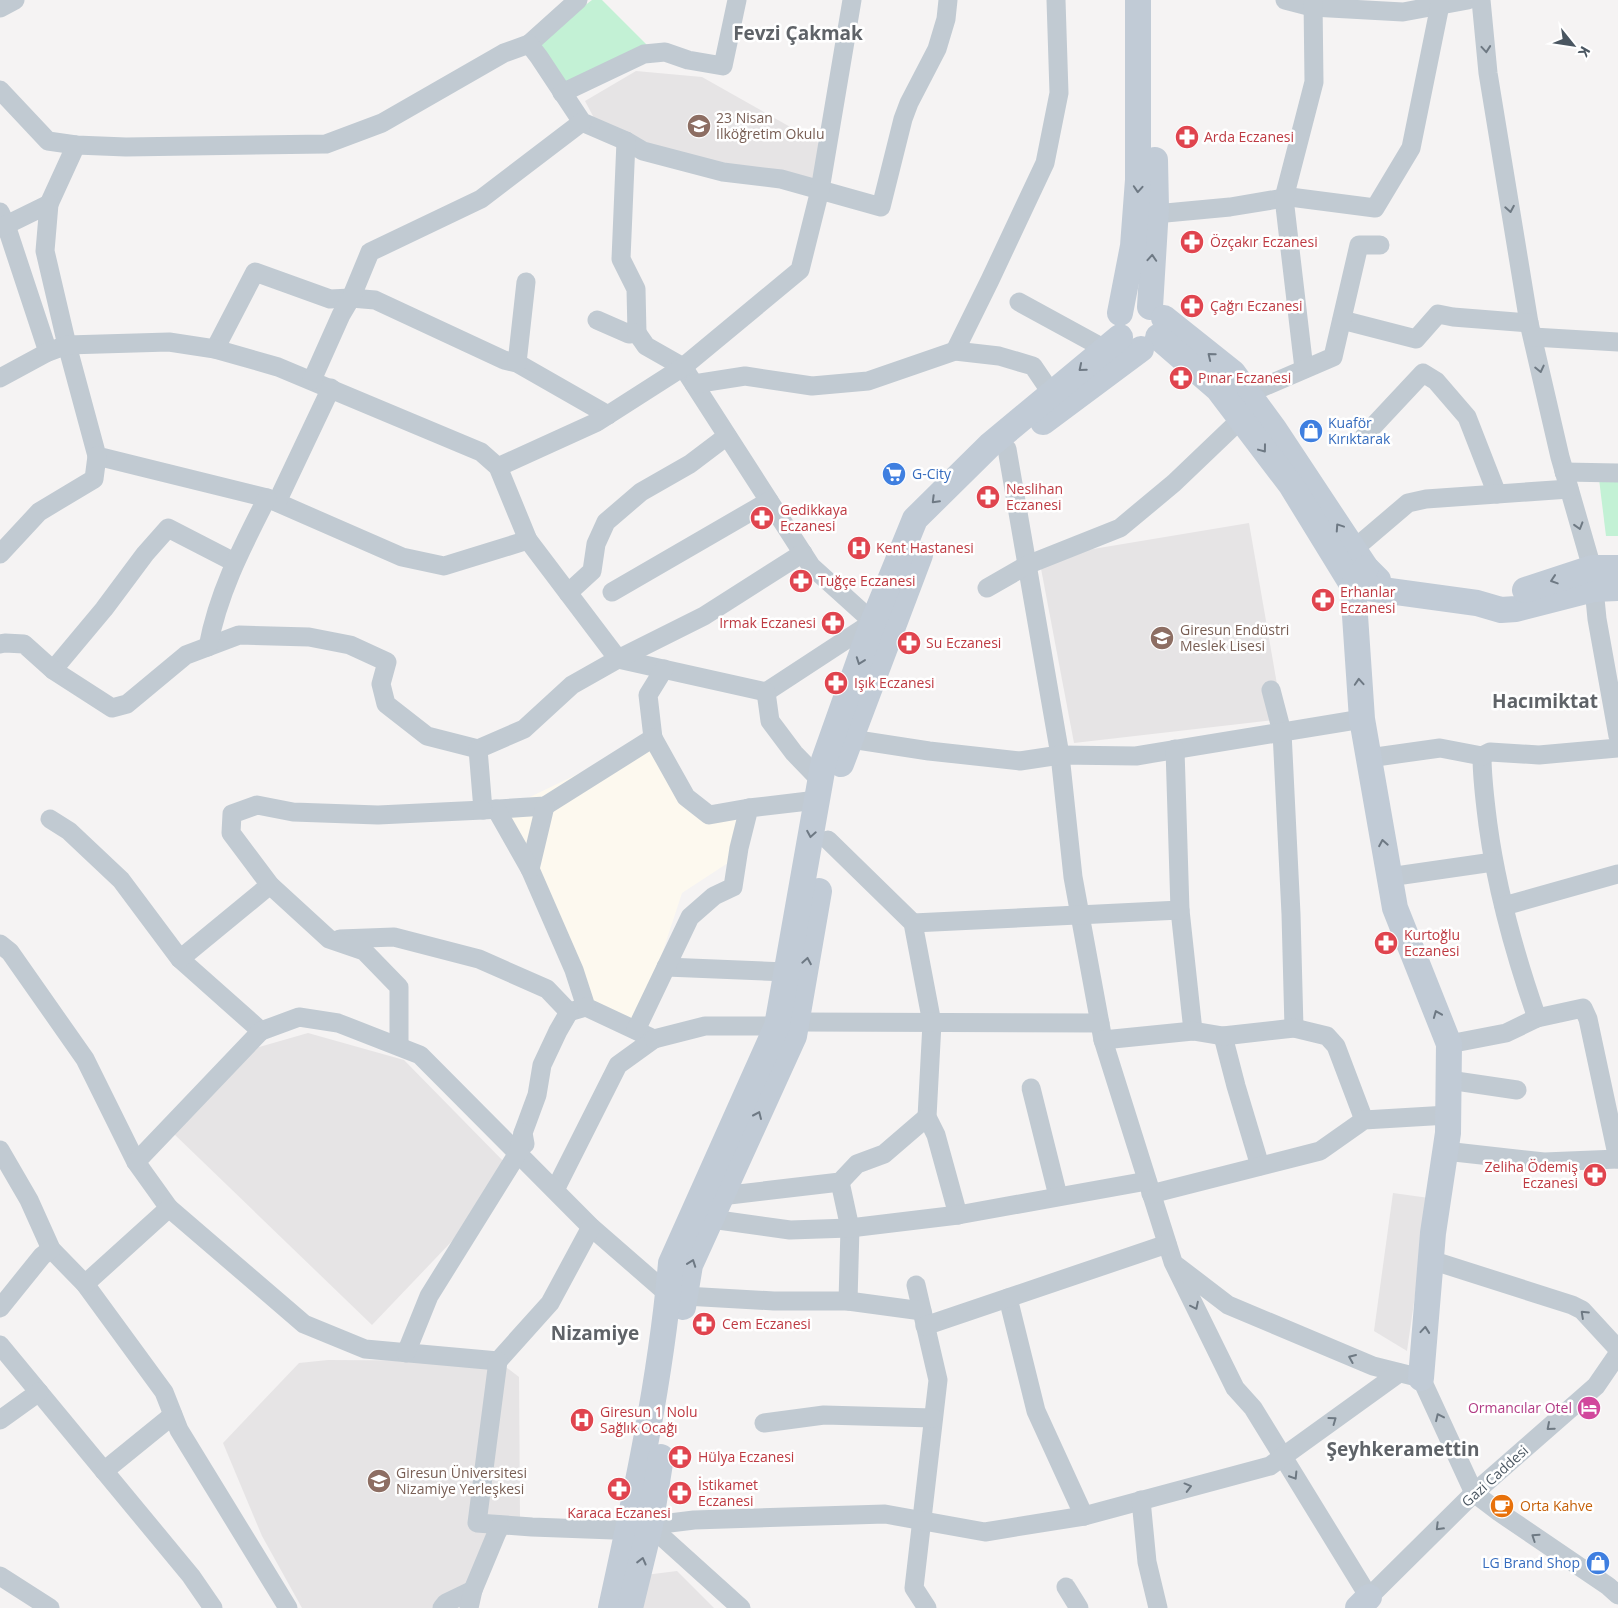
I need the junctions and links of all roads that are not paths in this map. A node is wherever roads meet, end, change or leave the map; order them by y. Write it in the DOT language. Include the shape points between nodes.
graph roads {
  1 [pos="15,0"];
  2 [pos="578,0"];
  3 [pos="737,0"];
  4 [pos="852,0"];
  5 [pos="948,0"];
  6 [pos="1056,0"];
  7 [pos="1138,0"];
  8 [pos="1154,0"];
  9 [pos="1285,0"];
  10 [pos="1468,0"];
  11 [pos="1481,0"];
  12 [pos="1313,4"];
  13 [pos="1440,5"];
  14 [pos="0,8"];
  15 [pos="529,44"];
  16 [pos="562,93"];
  17 [pos="2,97"];
  18 [pos="582,122"];
  19 [pos="626,141"];
  20 [pos="76,145"];
  21 [pos="820,190"];
  22 [pos="1284,198"];
  23 [pos="49,204"];
  24 [pos="1155,214"];
  25 [pos="2,222"];
  26 [pos="1380,245"];
  27 [pos="526,282"];
  28 [pos="351,298"];
  29 [pos="1019,302"];
  30 [pos="597,320"];
  31 [pos="1342,320"];
  32 [pos="1137,330"];
  33 [pos="1531,330"];
  34 [pos="637,333"];
  35 [pos="1618,342"];
  36 [pos="66,346"];
  37 [pos="214,349"];
  38 [pos="955,351"];
  39 [pos="48,352"];
  40 [pos="518,363"];
  41 [pos="683,368"];
  42 [pos="1304,369"];
  43 [pos="0,378"];
  44 [pos="312,380"];
  45 [pos="694,384"];
  46 [pos="331,388"];
  47 [pos="1247,394"];
  48 [pos="1058,400"];
  49 [pos="608,415"];
  50 [pos="1241,419"];
  51 [pos="1365,435"];
  52 [pos="727,436"];
  53 [pos="1007,449"];
  54 [pos="97,456"];
  55 [pos="498,467"];
  56 [pos="1618,474"];
  57 [pos="1567,481"];
  58 [pos="1497,494"];
  59 [pos="272,500"];
  60 [pos="769,501"];
  61 [pos="528,540"];
  62 [pos="803,553"];
  63 [pos="0,554"];
  64 [pos="234,562"];
  65 [pos="1027,565"];
  66 [pos="1358,568"];
  67 [pos="1618,568"];
  68 [pos="1601,582"];
  69 [pos="987,588"];
  70 [pos="612,592"];
  71 [pos="568,593"];
  72 [pos="874,622"];
  73 [pos="0,644"];
  74 [pos="208,647"];
  75 [pos="618,659"];
  76 [pos="664,669"];
  77 [pos="53,670"];
  78 [pos="1271,690"];
  79 [pos="766,692"];
  80 [pos="1362,719"];
  81 [pos="1282,732"];
  82 [pos="1618,736"];
  83 [pos="652,738"];
  84 [pos="851,739"];
  85 [pos="1618,748"];
  86 [pos="478,749"];
  87 [pos="1175,749"];
  88 [pos="1060,755"];
  89 [pos="1482,756"];
  90 [pos="1369,758"];
  91 [pos="819,790"];
  92 [pos="545,806"];
  93 [pos="749,808"];
  94 [pos="490,810"];
  95 [pos="50,819"];
  96 [pos="828,840"];
  97 [pos="1493,862"];
  98 [pos="530,869"];
  99 [pos="1618,874"];
  100 [pos="1389,877"];
  101 [pos="270,885"];
  102 [pos="1504,906"];
  103 [pos="1180,910"];
  104 [pos="1080,914"];
  105 [pos="914,923"];
  106 [pos="329,939"];
  107 [pos="0,944"];
  108 [pos="180,959"];
  109 [pos="666,967"];
  110 [pos="786,972"];
  111 [pos="578,1010"];
  112 [pos="1536,1018"];
  113 [pos="787,1024"];
  114 [pos="932,1024"];
  115 [pos="1294,1028"];
  116 [pos="636,1030"];
  117 [pos="1193,1030"];
  118 [pos="261,1031"];
  119 [pos="1101,1032"];
  120 [pos="1223,1036"];
  121 [pos="654,1039"];
  122 [pos="1449,1044"];
  123 [pos="399,1046"];
  124 [pos="1449,1080"];
  125 [pos="1030,1088"];
  126 [pos="1517,1090"];
  127 [pos="1448,1115"];
  128 [pos="927,1117"];
  129 [pos="1364,1120"];
  130 [pos="0,1150"];
  131 [pos="1445,1151"];
  132 [pos="523,1158"];
  133 [pos="1618,1159"];
  134 [pos="136,1162"];
  135 [pos="1260,1166"];
  136 [pos="840,1182"];
  137 [pos="1149,1187"];
  138 [pos="555,1190"];
  139 [pos="1058,1196"];
  140 [pos="716,1207"];
  141 [pos="169,1208"];
  142 [pos="958,1215"];
  143 [pos="591,1227"];
  144 [pos="850,1228"];
  145 [pos="51,1249"];
  146 [pos="1170,1253"];
  147 [pos="1431,1260"];
  148 [pos="85,1284"];
  149 [pos="916,1285"];
  150 [pos="677,1295"];
  151 [pos="1008,1298"];
  152 [pos="848,1301"];
  153 [pos="0,1308"];
  154 [pos="924,1318"];
  155 [pos="0,1345"];
  156 [pos="1618,1349"];
  157 [pos="406,1352"];
  158 [pos="1618,1354"];
  159 [pos="498,1360"];
  160 [pos="1410,1375"];
  161 [pos="39,1392"];
  162 [pos="173,1415"];
  163 [pos="933,1418"];
  164 [pos="0,1420"];
  165 [pos="764,1423"];
  166 [pos="1282,1457"];
  167 [pos="104,1471"];
  168 [pos="1474,1493"];
  169 [pos="1141,1500"];
  170 [pos="1084,1516"];
  171 [pos="922,1520"];
  172 [pos="500,1525"];
  173 [pos="639,1527"];
  174 [pos="0,1576"];
  175 [pos="1618,1595"];
  176 [pos="471,1599"];
  177 [pos="1363,1602"];
  178 [pos="50,1608"];
  179 [pos="213,1608"];
  180 [pos="288,1608"];
  181 [pos="442,1608"];
  182 [pos="611,1608"];
  183 [pos="630,1608"];
  184 [pos="741,1608"];
  185 [pos="927,1608"];
  186 [pos="1158,1608"];
  1 -- 14 [label="street"];
  2 -- 15 [label="street"];
  3 -- 16 [label="street" via="723,66 665,52 644,54"];
  4 -- 21 [label="street"];
  5 -- 21 [label="street" via="937,49 903,120 881,207"];
  6 -- 38 [label="street" via="1059,93 1045,163"];
  7 -- 32 [label="street, one-way" via="1138,180 1133,246"];
  8 -- 24 [label="street"];
  9 -- 12 [label="street"];
  10 -- 13 [label="street"];
  11 -- 33 [label="street, one-way" via="1488,73"];
  12 -- 13 [label="street" via="1403,12"];
  12 -- 22 [label="street" via="1314,82"];
  13 -- 22 [label="street" via="1411,148 1375,208"];
  15 -- 16 [label="street"];
  15 -- 20 [label="street" via="504,54 382,123 326,144"];
  16 -- 18 [label="street"];
  17 -- 20 [label="street" via="48,140"];
  18 -- 19 [label="street"];
  18 -- 28 [label="street" via="480,199 370,252"];
  19 -- 21 [label="street" via="643,151 723,172 781,179"];
  19 -- 34 [label="street" via="621,259 636,289"];
  20 -- 23 [label="street"];
  21 -- 41 [label="street" via="800,270"];
  22 -- 24 [label="street"];
  22 -- 42 [label="street"];
  23 -- 25 [label="street"];
  23 -- 36 [label="street" via="45,251"];
  32 -- 24 [label="street, one-way"];
  25 -- 39 [label="street"];
  26 -- 31 [label="street" via="1359,244"];
  27 -- 40 [label="street"];
  28 -- 37 [label="street" via="330,299 255,272"];
  28 -- 40 [label="street" via="375,300 504,360"];
  28 -- 44 [label="street"];
  29 -- 32 [label="street"];
  30 -- 34 [label="street" via="629,334"];
  31 -- 33 [label="street" via="1416,339 1438,314"];
  31 -- 42 [label="street" via="1333,357"];
  47 -- 32 [label="street, one-way" via="1233,373"];
  32 -- 48 [label="street"];
  32 -- 48 [label="street, one-way"];
  32 -- 50 [label="street" via="1218,389"];
  33 -- 35 [label="street"];
  33 -- 57 [label="street, one-way"];
  34 -- 41 [label="street" via="646,346"];
  36 -- 37 [label="street" via="169,342"];
  36 -- 39 [label="street"];
  36 -- 54 [label="street"];
  37 -- 44 [label="street"];
  38 -- 45 [label="street" via="868,381 812,386 745,376"];
  38 -- 48 [label="street" via="999,356 1032,366"];
  39 -- 43 [label="street"];
  40 -- 49 [label="street"];
  41 -- 45 [label="street"];
  41 -- 49 [label="street"];
  42 -- 47 [label="street"];
  44 -- 46 [label="street"];
  45 -- 52 [label="street"];
  46 -- 55 [label="street" via="481,452"];
  46 -- 59 [label="street"];
  66 -- 47 [label="street, one-way" via="1274,429"];
  48 -- 53 [label="street"];
  48 -- 72 [label="street, one-way" via="990,445 915,519"];
  49 -- 55 [label="street"];
  50 -- 65 [label="street" via="1174,483 1120,528"];
  50 -- 66 [label="street, one-way"];
  51 -- 58 [label="street" via="1423,374 1436,381 1467,417"];
  52 -- 60 [label="street"];
  52 -- 71 [label="street" via="690,464 641,492 606,522 596,544 592,571"];
  53 -- 65 [label="street"];
  53 -- 84 [label="street" via="928,533"];
  54 -- 59 [label="street"];
  54 -- 63 [label="street" via="94,479 39,512"];
  55 -- 61 [label="street"];
  56 -- 57 [label="street"];
  57 -- 58 [label="street"];
  57 -- 68 [label="street, one-way"];
  58 -- 66 [label="street" via="1408,503"];
  59 -- 61 [label="street" via="402,557 444,566"];
  59 -- 64 [label="street"];
  60 -- 62 [label="street"];
  60 -- 70 [label="street"];
  61 -- 71 [label="street"];
  62 -- 72 [label="street" via="811,566"];
  62 -- 75 [label="street" via="704,616"];
  64 -- 74 [label="street" via="213,620"];
  64 -- 77 [label="street" via="168,528"];
  65 -- 69 [label="street"];
  65 -- 88 [label="street"];
  66 -- 68 [label="street" via="1399,593 1477,603 1513,594"];
  80 -- 66 [label="street, one-way"];
  67 -- 68 [label="street"];
  68 -- 82 [label="street" via="1598,619"];
  71 -- 75 [label="street"];
  72 -- 79 [label="street"];
  72 -- 91 [label="street, one-way" via="824,760"];
  73 -- 77 [label="street" via="24,644"];
  74 -- 77 [label="street" via="186,655 127,704 112,708"];
  74 -- 86 [label="street" via="239,635 309,637 350,645 387,662 381,684 386,704 427,736"];
  75 -- 76 [label="street"];
  75 -- 86 [label="street" via="572,685 524,729"];
  76 -- 79 [label="street"];
  76 -- 83 [label="street" via="648,695"];
  78 -- 81 [label="street"];
  79 -- 91 [label="street" via="770,721"];
  80 -- 81 [label="street"];
  80 -- 90 [label="street"];
  81 -- 87 [label="street"];
  81 -- 115 [label="street" via="1292,914"];
  83 -- 92 [label="street"];
  83 -- 93 [label="street" via="686,797 709,815"];
  84 -- 88 [label="street" via="929,752 1020,761"];
  84 -- 96 [label="street" via="841,766"];
  85 -- 89 [label="street" via="1539,755 1490,752"];
  86 -- 94 [label="street"];
  87 -- 88 [label="street" via="1136,756"];
  87 -- 103 [label="street"];
  88 -- 104 [label="street"];
  89 -- 90 [label="street" via="1440,748"];
  89 -- 97 [label="street"];
  100 -- 90 [label="street, one-way"];
  91 -- 93 [label="street"];
  91 -- 110 [label="street, one-way"];
  92 -- 94 [label="street"];
  92 -- 98 [label="street"];
  93 -- 109 [label="street" via="733,888 714,896 690,917"];
  94 -- 98 [label="street"];
  94 -- 101 [label="street" via="378,815 293,812 257,805 232,814 232,833"];
  95 -- 108 [label="street" via="69,831 121,880"];
  96 -- 105 [label="street"];
  113 -- 96 [label="street, one-way"];
  97 -- 100 [label="street"];
  97 -- 102 [label="street"];
  98 -- 111 [label="street" via="574,970"];
  99 -- 102 [label="street"];
  122 -- 100 [label="street, one-way" via="1395,908"];
  101 -- 106 [label="street"];
  101 -- 108 [label="street"];
  102 -- 112 [label="street"];
  103 -- 104 [label="street"];
  103 -- 117 [label="street"];
  104 -- 105 [label="street"];
  104 -- 119 [label="street"];
  105 -- 114 [label="street"];
  106 -- 111 [label="street" via="394,938 479,959 547,989"];
  106 -- 123 [label="street" via="364,951 399,987"];
  107 -- 134 [label="street" via="10,952 85,1059"];
  108 -- 118 [label="street"];
  109 -- 110 [label="street"];
  109 -- 116 [label="street"];
  110 -- 113 [label="street"];
  111 -- 116 [label="street"];
  111 -- 132 [label="street" via="558,1031 542,1065 537,1095 523,1132"];
  112 -- 122 [label="street" via="1506,1033"];
  112 -- 133 [label="street" via="1583,1008"];
  113 -- 114 [label="street"];
  113 -- 121 [label="street" via="705,1026"];
  140 -- 113 [label="street, one-way" via="794,1036"];
  113 -- 150 [label="street" via="671,1263"];
  114 -- 119 [label="street"];
  114 -- 128 [label="street"];
  115 -- 120 [label="street"];
  115 -- 129 [label="street" via="1327,1036 1336,1046"];
  116 -- 121 [label="street"];
  117 -- 119 [label="street"];
  117 -- 120 [label="street"];
  118 -- 123 [label="street" via="299,1017 338,1023"];
  118 -- 134 [label="street"];
  119 -- 137 [label="street"];
  120 -- 135 [label="street"];
  121 -- 138 [label="street" via="618,1064"];
  122 -- 124 [label="street"];
  123 -- 132 [label="street" via="420,1055"];
  124 -- 126 [label="street"];
  124 -- 127 [label="street"];
  125 -- 139 [label="street"];
  127 -- 129 [label="street"];
  127 -- 131 [label="street"];
  128 -- 136 [label="street" via="884,1154 857,1164"];
  128 -- 142 [label="street" via="936,1135"];
  129 -- 135 [label="street" via="1320,1151"];
  130 -- 145 [label="street" via="29,1200"];
  131 -- 133 [label="street" via="1544,1162"];
  131 -- 147 [label="street"];
  132 -- 138 [label="street"];
  132 -- 157 [label="street" via="430,1296"];
  134 -- 141 [label="street"];
  135 -- 137 [label="street"];
  136 -- 140 [label="street"];
  136 -- 144 [label="street"];
  137 -- 139 [label="street"];
  137 -- 146 [label="street"];
  138 -- 143 [label="street"];
  139 -- 142 [label="street"];
  140 -- 144 [label="street" via="790,1230"];
  150 -- 140 [label="street, one-way"];
  141 -- 148 [label="street"];
  141 -- 157 [label="street" via="304,1324 365,1349"];
  142 -- 144 [label="street"];
  143 -- 150 [label="street"];
  143 -- 159 [label="street" via="550,1303"];
  144 -- 152 [label="street"];
  145 -- 148 [label="street"];
  145 -- 153 [label="street"];
  146 -- 151 [label="street"];
  160 -- 146 [label="street, one-way" via="1373,1366 1228,1305"];
  146 -- 166 [label="street, one-way" via="1236,1388 1253,1408"];
  156 -- 147 [label="street, one-way" via="1582,1310 1572,1305"];
  160 -- 147 [label="street, one-way"];
  148 -- 162 [label="street" via="164,1392"];
  149 -- 154 [label="street"];
  150 -- 152 [label="street" via="774,1301"];
  150 -- 173 [label="street"];
  151 -- 154 [label="street"];
  151 -- 170 [label="street" via="1036,1411"];
  152 -- 154 [label="street"];
  154 -- 163 [label="street" via="938,1380"];
  155 -- 161 [label="street"];
  157 -- 159 [label="street"];
  158 -- 168 [label="street, Gazi Caddesi, one-way" via="1596,1386"];
  159 -- 172 [label="street" via="477,1523"];
  166 -- 160 [label="street, one-way"];
  168 -- 160 [label="street, one-way"];
  161 -- 164 [label="street"];
  161 -- 167 [label="street"];
  162 -- 167 [label="street"];
  162 -- 180 [label="street"];
  163 -- 165 [label="street" via="824,1415"];
  163 -- 171 [label="street"];
  169 -- 166 [label="street, one-way" via="1270,1466"];
  166 -- 177 [label="street, one-way"];
  167 -- 179 [label="street" via="191,1576"];
  175 -- 168 [label="street, one-way"];
  168 -- 177 [label="street, Gazi Caddesi, one-way"];
  169 -- 170 [label="street"];
  169 -- 186 [label="street" via="1146,1562"];
  170 -- 171 [label="street" via="985,1532"];
  171 -- 173 [label="street" via="885,1514 694,1520"];
  171 -- 185 [label="street" via="914,1588"];
  172 -- 173 [label="street" via="613,1530"];
  172 -- 176 [label="street"];
  173 -- 182 [label="street"];
  183 -- 173 [label="street, one-way"];
  173 -- 184 [label="street"];
  174 -- 178 [label="street"];
  176 -- 181 [label="street" via="446,1603"];
}
